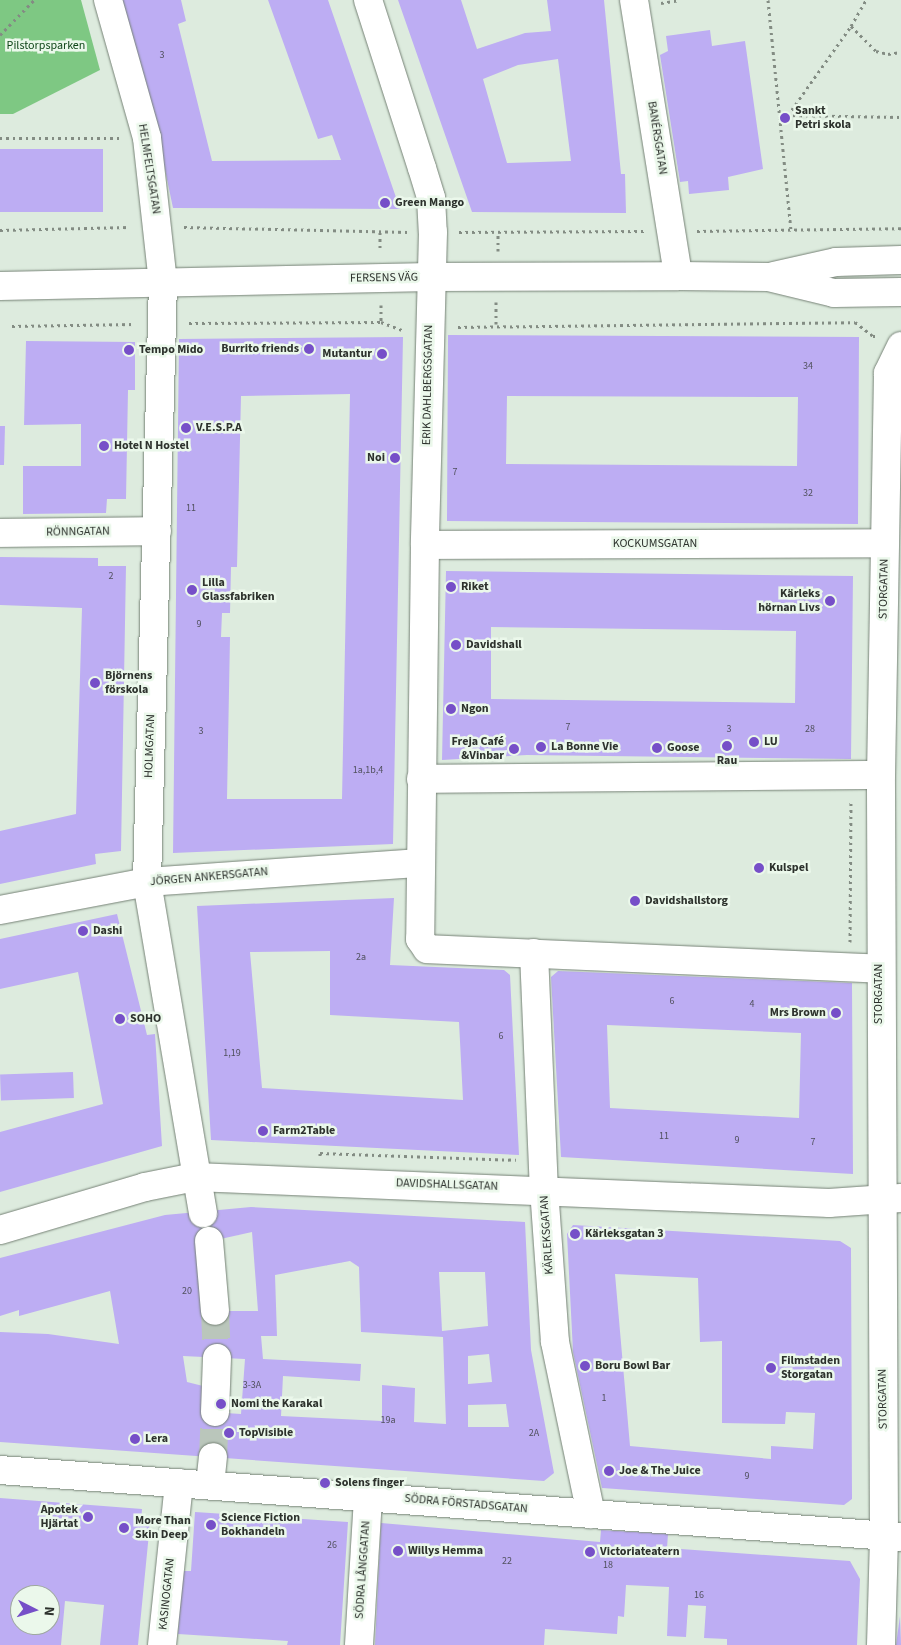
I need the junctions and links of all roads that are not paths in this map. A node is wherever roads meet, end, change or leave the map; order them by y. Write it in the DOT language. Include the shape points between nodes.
graph roads {
  1 [pos="108,0"];
  2 [pos="368,0"];
  3 [pos="634,0"];
  4 [pos="901,260"];
  5 [pos="678,276"];
  6 [pos="431,277"];
  7 [pos="768,278"];
  8 [pos="163,282"];
  9 [pos="0,286"];
  10 [pos="895,292"];
  11 [pos="901,346"];
  12 [pos="157,531"];
  13 [pos="0,533"];
  14 [pos="885,543"];
  15 [pos="425,545"];
  16 [pos="891,701"];
  17 [pos="881,775"];
  18 [pos="421,779"];
  19 [pos="420,863"];
  20 [pos="146,882"];
  21 [pos="0,910"];
  22 [pos="534,953"];
  23 [pos="879,969"];
  24 [pos="195,1177"];
  25 [pos="544,1189"];
  26 [pos="887,1208"];
  27 [pos="203,1213"];
  28 [pos="0,1230"];
  29 [pos="209,1241"];
  30 [pos="216,1311"];
  31 [pos="217,1358"];
  32 [pos="215,1412"];
  33 [pos="212,1457"];
  34 [pos="0,1470"];
  35 [pos="179,1483"];
  36 [pos="210,1485"];
  37 [pos="368,1496"];
  38 [pos="591,1514"];
  39 [pos="893,1537"];
  40 [pos="162,1645"];
  41 [pos="359,1645"];
  42 [pos="881,1645"];
  1 -- 8 [label="street, HELMFELTSGATAN" via="147,138"];
  2 -- 6 [label="street, ERIK DAHLBERGSGATAN" via="430,198 433,232"];
  3 -- 5 [label="street, BANÉRSGATAN"];
  4 -- 7 [label="street, FERSENS VÄG" via="836,262"];
  5 -- 6 [label="street, FERSENS VÄG"];
  5 -- 7 [label="street, FERSENS VÄG"];
  6 -- 8 [label="street, FERSENS VÄG"];
  6 -- 15 [label="street, ERIK DAHLBERGSGATAN"];
  7 -- 10 [label="street, FERSENS VÄG" via="834,293"];
  8 -- 9 [label="street, FERSENS VÄG"];
  8 -- 12 [label="street, HOLMGATAN"];
  11 -- 14 [label="street, STORGATAN" via="888,373"];
  12 -- 13 [label="street, RÖNNGATAN"];
  12 -- 20 [label="street, HOLMGATAN"];
  14 -- 15 [label="street, KOCKUMSGATAN"];
  14 -- 16 [label="street, STORGATAN"];
  15 -- 18 [label="street, ERIK DAHLBERGSGATAN"];
  16 -- 17 [label="street, STORGATAN"];
  17 -- 18 [label="street"];
  17 -- 23 [label="street, STORGATAN"];
  18 -- 19 [label="street"];
  19 -- 20 [label="street, JÖRGEN ANKERSGATAN"];
  19 -- 22 [label="street" via="420,939 427,949"];
  20 -- 21 [label="street, JÖRGEN ANKERSGATAN"];
  20 -- 24 [label="street, HOLMGATAN"];
  22 -- 23 [label="street"];
  22 -- 25 [label="street, KÄRLEKSGATAN"];
  23 -- 26 [label="street, STORGATAN"];
  24 -- 25 [label="street, DAVIDSHALLSGATAN"];
  24 -- 27 [label="street, HOLMGATAN"];
  24 -- 28 [label="street, DAVIDSHALLSGATAN" via="145,1187"];
  25 -- 26 [label="street, DAVIDSHALLSGATAN"];
  25 -- 38 [label="street, KÄRLEKSGATAN" via="555,1342"];
  26 -- 39 [label="street, STORGATAN"];
  29 -- 30 [label="street"];
  31 -- 32 [label="street"];
  33 -- 36 [label="street"];
  34 -- 35 [label="street, SÖDRA FÖRSTADSGATAN"];
  35 -- 36 [label="street, SÖDRA FÖRSTADSGATAN"];
  35 -- 40 [label="street, KASINOGATAN"];
  36 -- 37 [label="street, SÖDRA FÖRSTADSGATAN"];
  37 -- 38 [label="street, SÖDRA FÖRSTADSGATAN"];
  37 -- 41 [label="street, SÖDRA LÅNGGATAN"];
  38 -- 39 [label="street, SÖDRA FÖRSTADSGATAN"];
  39 -- 42 [label="street, STORGATAN"];
}
